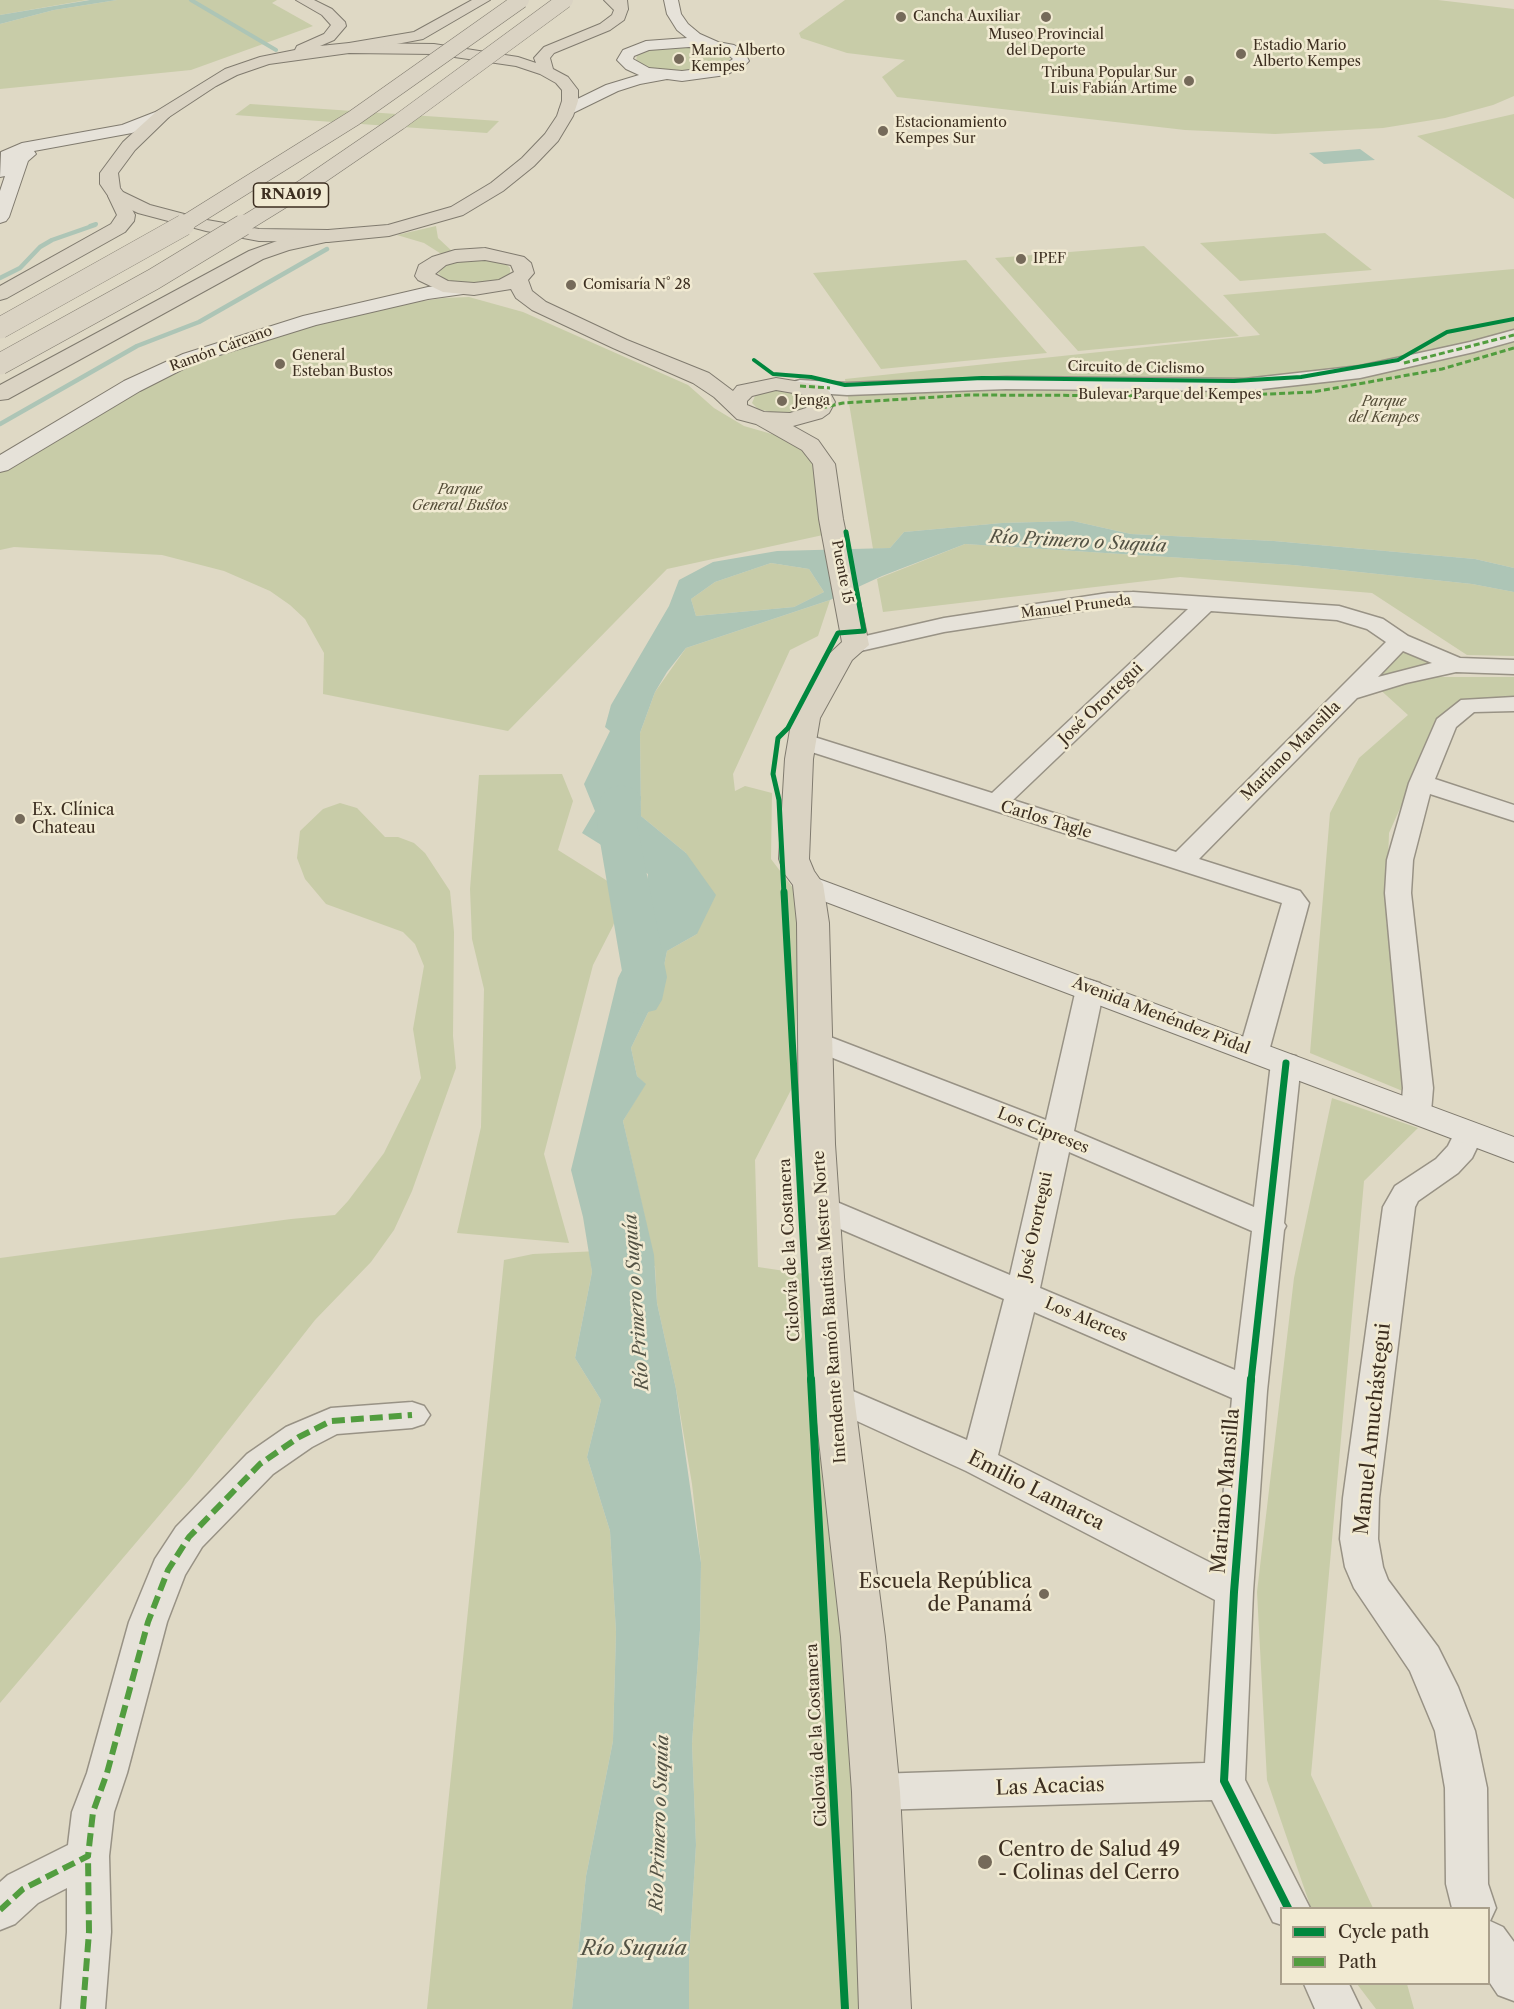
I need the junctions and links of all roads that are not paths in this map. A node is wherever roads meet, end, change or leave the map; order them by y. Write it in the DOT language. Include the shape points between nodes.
graph roads {
  1 [pos="303,0"];
  2 [pos="483,0"];
  3 [pos="521,0"];
  4 [pos="565,0"];
  5 [pos="671,0"];
  6 [pos="617,3"];
  7 [pos="662,23"];
  8 [pos="654,44"];
  9 [pos="713,44"];
  10 [pos="349,48"];
  11 [pos="281,56"];
  12 [pos="631,66"];
  13 [pos="550,73"];
  14 [pos="673,75"];
  15 [pos="567,110"];
  16 [pos="163,114"];
  17 [pos="118,160"];
  18 [pos="0,172"];
  19 [pos="117,196"];
  20 [pos="457,211"];
  21 [pos="0,217"];
  22 [pos="336,236"];
  23 [pos="485,254"];
  24 [pos="422,257"];
  25 [pos="518,279"];
  26 [pos="469,289"];
  27 [pos="0,294"];
  28 [pos="539,306"];
  29 [pos="0,328"];
  30 [pos="1514,335"];
  31 [pos="1514,348"];
  32 [pos="0,364"];
  33 [pos="680,368"];
  34 [pos="776,384"];
  35 [pos="800,386"];
  36 [pos="0,394"];
  37 [pos="736,405"];
  38 [pos="817,411"];
  39 [pos="764,419"];
  40 [pos="0,446"];
  41 [pos="810,446"];
  42 [pos="0,465"];
  43 [pos="1207,603"];
  44 [pos="854,635"];
  45 [pos="1400,641"];
  46 [pos="1455,665"];
  47 [pos="1514,667"];
  48 [pos="1350,693"];
  49 [pos="1514,704"];
  50 [pos="802,741"];
  51 [pos="1421,783"];
  52 [pos="995,804"];
  53 [pos="1514,813"];
  54 [pos="1182,861"];
  55 [pos="808,884"];
  56 [pos="1089,989"];
  57 [pos="814,1041"];
  58 [pos="1254,1051"];
  59 [pos="1286,1064"];
  60 [pos="1416,1112"];
  61 [pos="1469,1133"];
  62 [pos="1056,1135"];
  63 [pos="1514,1150"];
  64 [pos="821,1208"];
  65 [pos="1270,1226"];
  66 [pos="1022,1293"];
  67 [pos="1250,1391"];
  68 [pos="834,1396"];
  69 [pos="412,1415"];
  70 [pos="979,1461"];
  71 [pos="1234,1592"];
  72 [pos="1224,1781"];
  73 [pos="876,1792"];
  74 [pos="88,1856"];
  75 [pos="1287,1907"];
  76 [pos="1474,1907"];
  77 [pos="0,1910"];
  78 [pos="1490,1944"];
  79 [pos="1514,1980"];
  80 [pos="1327,1985"];
  81 [pos="83,2009"];
  82 [pos="885,2009"];
  83 [pos="1339,2009"];
  1 -- 11 [label="main road" via="319,7 339,26 329,37"];
  2 -- 10 [label="main road" via="426,33"];
  3 -- 29 [label="main road, RNA019, bridge" via="265,176 144,249"];
  4 -- 32 [label="main road, RNA019, bridge" via="301,189 154,279"];
  5 -- 9 [label="main road" via="674,14 685,30"];
  6 -- 13 [label="main road" via="619,17 610,24 549,50 542,58"];
  7 -- 8 [label="main road" via="670,36"];
  8 -- 9 [label="main road"];
  8 -- 12 [label="main road" via="628,53 625,60"];
  9 -- 14 [label="main road" via="735,51 741,61 734,68 716,72"];
  10 -- 11 [label="main road"];
  10 -- 13 [label="main road" via="453,51 504,59"];
  11 -- 16 [label="main road" via="221,76"];
  12 -- 13 [label="main road" via="626,74 589,79"];
  12 -- 14 [label="main road"];
  13 -- 15 [label="main road" via="570,90"];
  14 -- 15 [label="main road" via="626,83"];
  15 -- 20 [label="main road" via="556,132 528,162 486,195"];
  16 -- 17 [label="main road" via="140,133"];
  16 -- 18 [label="main road" via="126,129 22,148 7,156"];
  17 -- 19 [label="main road" via="108,179"];
  17 -- 21 [label="main road" via="109,149 91,144 56,145 29,152 20,159"];
  19 -- 22 [label="main road" via="144,209 228,230"];
  19 -- 27 [label="main road" via="126,215 118,228"];
  20 -- 22 [label="main road" via="415,225"];
  20 -- 23 [label="main road" via="448,236 460,247"];
  22 -- 24 [label="main road" via="381,237"];
  22 -- 36 [label="main road" via="284,245 256,255"];
  23 -- 24 [label="main road"];
  23 -- 25 [label="main road" via="521,263 525,270"];
  24 -- 26 [label="main road" via="429,280"];
  24 -- 40 [label="main road, Ramón Cárcano" via="405,286 264,322 186,347 119,377"];
  25 -- 26 [label="main road" via="494,287"];
  25 -- 28 [label="main road" via="523,294"];
  26 -- 28 [label="main road"];
  26 -- 42 [label="main road, Ramón Cárcano" via="428,293 310,320 190,358 132,387"];
  28 -- 33 [label="main road"];
  30 -- 35 [label="street, Bulevar Parque del Kempes" via="1360,372 1244,385"];
  31 -- 38 [label="street, Bulevar Parque del Kempes" via="1442,369 1313,392 1215,397 968,395 843,403"];
  33 -- 34 [label="main road"];
  33 -- 37 [label="main road" via="712,385"];
  34 -- 35 [label="main road"];
  34 -- 37 [label="main road" via="745,391 738,396"];
  35 -- 38 [label="main road" via="821,396 824,402"];
  37 -- 39 [label="main road" via="745,414"];
  38 -- 39 [label="main road" via="791,420"];
  38 -- 41 [label="main road" via="810,422"];
  39 -- 41 [label="main road"];
  41 -- 44 [label="main road, Puente 15" via="820,457 827,477 831,519"];
  43 -- 44 [label="street, Manuel Pruneda" via="1108,600"];
  43 -- 45 [label="street, Manuel Pruneda" via="1339,613 1375,624"];
  43 -- 52 [label="street, José Orortegui"];
  44 -- 50 [label="main road, Intendente Ramón Bautista Mestre Norte" via="819,691 806,718"];
  45 -- 46 [label="street, Manuel Pruneda"];
  45 -- 48 [label="street, Mariano Mansilla"];
  46 -- 47 [label="street"];
  46 -- 48 [label="street"];
  48 -- 54 [label="street, Mariano Mansilla"];
  49 -- 51 [label="street" via="1469,705 1458,712 1444,724"];
  50 -- 52 [label="street, Carlos Tagle"];
  50 -- 55 [label="main road, Intendente Ramón Bautista Mestre Norte" via="794,859"];
  51 -- 53 [label="street"];
  51 -- 60 [label="street" via="1400,860 1398,893 1418,1088"];
  52 -- 54 [label="street, Carlos Tagle"];
  54 -- 58 [label="street, Carlos Tagle" via="1291,897 1296,903"];
  55 -- 56 [label="main road, Avenida Menéndez Pidal"];
  55 -- 57 [label="main road, Intendente Ramón Bautista Mestre Norte" via="813,923"];
  56 -- 58 [label="main road, Avenida Menéndez Pidal"];
  56 -- 62 [label="street, José Orortegui"];
  57 -- 62 [label="street, Los Cipreses"];
  57 -- 64 [label="main road, Intendente Ramón Bautista Mestre Norte"];
  58 -- 59 [label="main road, Avenida Menéndez Pidal"];
  59 -- 60 [label="main road, Avenida Menéndez Pidal"];
  59 -- 65 [label="street, Mariano Mansilla"];
  60 -- 61 [label="main road, Avenida Menéndez Pidal"];
  61 -- 63 [label="main road, Avenida Menéndez Pidal"];
  61 -- 76 [label="street, Manuel Amuchástegui" via="1447,1166 1406,1194 1399,1207 1359,1539 1373,1588 1424,1659 1455,1731 1466,1788 1467,1884"];
  62 -- 65 [label="street, Los Cipreses"];
  62 -- 66 [label="street, José Orortegui"];
  64 -- 66 [label="street, Los Alerces"];
  64 -- 68 [label="main road, Intendente Ramón Bautista Mestre Norte"];
  65 -- 67 [label="street, Mariano Mansilla"];
  66 -- 67 [label="street, Los Alerces"];
  66 -- 70 [label="street, José Orortegui"];
  67 -- 71 [label="street, Mariano Mansilla"];
  68 -- 70 [label="street, Emilio Lamarca"];
  68 -- 73 [label="main road, Intendente Ramón Bautista Mestre Norte" via="863,1637"];
  69 -- 74 [label="street" via="331,1421 299,1437 260,1464 189,1537 168,1570 148,1622 93,1812"];
  70 -- 71 [label="street, Emilio Lamarca"];
  71 -- 72 [label="street, Mariano Mansilla"];
  72 -- 73 [label="street, Las Acacias"];
  72 -- 75 [label="street, Mariano Mansilla"];
  73 -- 82 [label="main road, Intendente Ramón Bautista Mestre Norte"];
  74 -- 77 [label="street" via="23,1889"];
  74 -- 81 [label="street" via="89,1932"];
  78 -- 79 [label="street"];
  80 -- 83 [label="street"];
}
